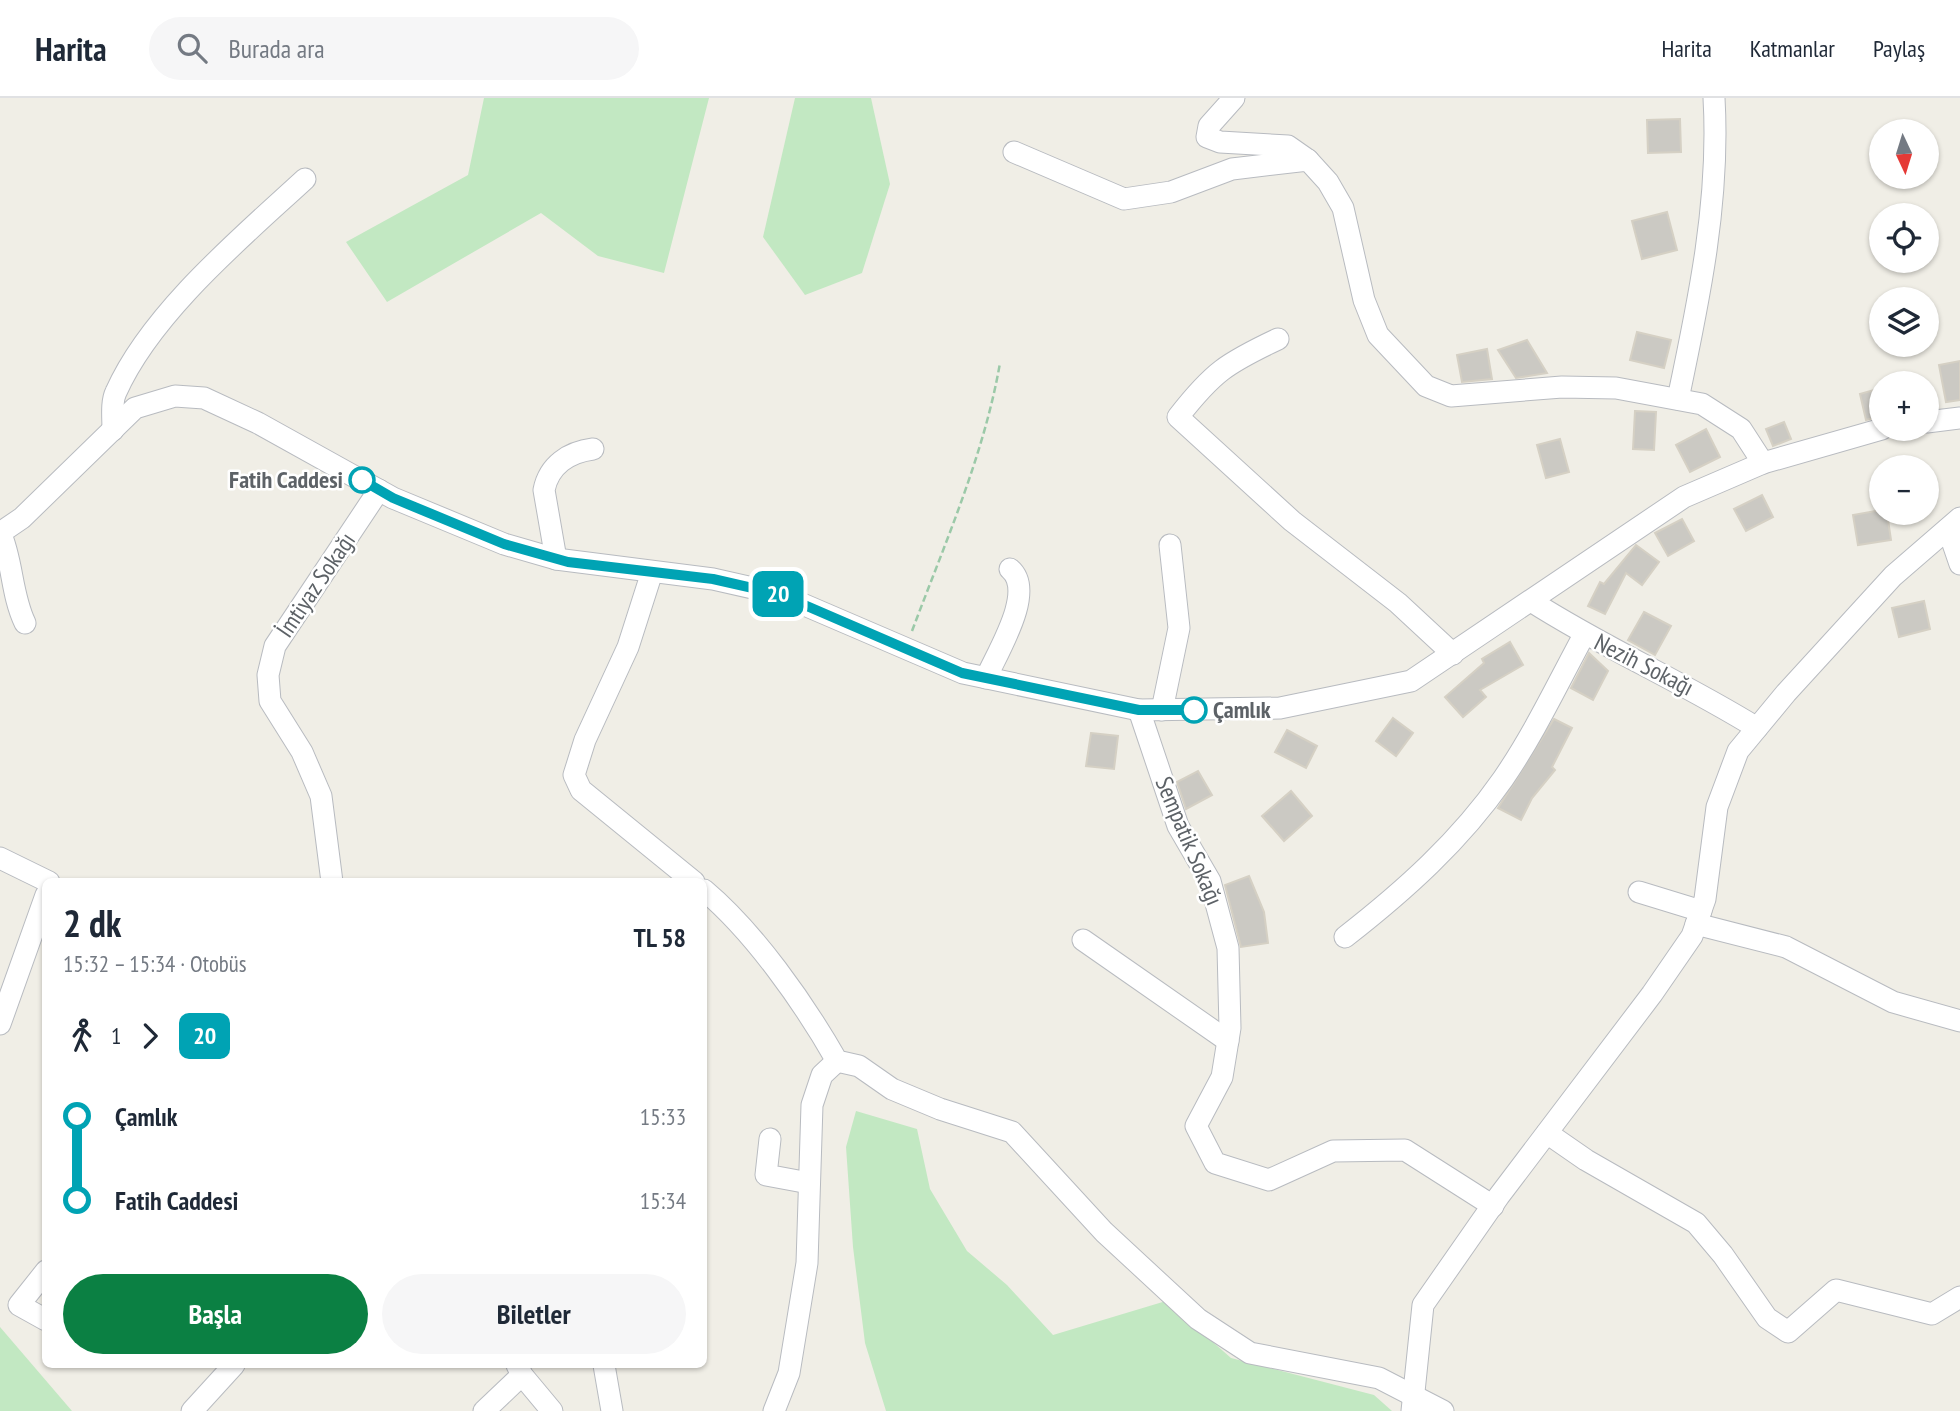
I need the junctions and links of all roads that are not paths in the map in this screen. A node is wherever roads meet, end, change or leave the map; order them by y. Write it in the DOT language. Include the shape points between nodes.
graph roads {
  1 [pos="1234,98"];
  2 [pos="1714,98"];
  3 [pos="1014,152"];
  4 [pos="1308,160"];
  5 [pos="305,179"];
  6 [pos="1278,339"];
  7 [pos="1678,399"];
  8 [pos="1960,418"];
  9 [pos="1939,421"];
  10 [pos="113,430"];
  11 [pos="1869,433"];
  12 [pos="593,449"];
  13 [pos="1763,463"];
  14 [pos="379,490"];
  15 [pos="1954,524"];
  16 [pos="0,533"];
  17 [pos="1170,545"];
  18 [pos="556,559"];
  19 [pos="1960,564"];
  20 [pos="1010,569"];
  21 [pos="652,572"];
  22 [pos="1531,601"];
  23 [pos="25,624"];
  24 [pos="1584,635"];
  25 [pos="1452,654"];
  26 [pos="986,678"];
  27 [pos="1139,710"];
  28 [pos="1162,710"];
  29 [pos="1757,728"];
  30 [pos="0,858"];
  31 [pos="331,878"];
  32 [pos="689,878"];
  33 [pos="42,879"];
  34 [pos="1639,892"];
  35 [pos="707,893"];
  36 [pos="42,906"];
  37 [pos="1698,917"];
  38 [pos="1345,937"];
  39 [pos="1083,940"];
  40 [pos="1960,1021"];
  41 [pos="0,1024"];
  42 [pos="1228,1041"];
  43 [pos="837,1061"];
  44 [pos="1548,1133"];
  45 [pos="770,1139"];
  46 [pos="808,1183"];
  47 [pos="1493,1206"];
  48 [pos="42,1276"];
  49 [pos="1960,1297"];
  50 [pos="42,1318"];
  51 [pos="230,1368"];
  52 [pos="605,1368"];
  53 [pos="520,1370"];
  54 [pos="1413,1403"];
  55 [pos="192,1411"];
  56 [pos="484,1411"];
  57 [pos="552,1411"];
  58 [pos="612,1411"];
  59 [pos="774,1411"];
  60 [pos="1443,1411"];
  1 -- 4 [label="street" via="1209,126 1208,137 1220,142 1288,146"];
  2 -- 7 [label="street" via="1710,233"];
  3 -- 4 [label="street" via="1124,199 1171,192 1231,169"];
  4 -- 7 [label="street" via="1343,208 1364,300 1378,335 1426,386 1451,396 1562,387 1616,388"];
  5 -- 10 [label="street" via="185,295 147,343 114,394"];
  6 -- 25 [label="street" via="1230,361 1204,383 1178,417 1292,521 1398,603"];
  7 -- 13 [label="street" via="1702,404 1741,429"];
  8 -- 9 [label="street"];
  10 -- 14 [label="street" via="135,408 175,396 204,398"];
  10 -- 16 [label="street" via="22,518"];
  11 -- 13 [label="street"];
  12 -- 18 [label="street" via="556,464 546,480"];
  13 -- 22 [label="street" via="1684,497"];
  14 -- 18 [label="street" via="504,544"];
  14 -- 31 [label="street, İmtiyaz Sokağı" via="275,646 268,676 270,701 302,752 321,796"];
  15 -- 19 [label="street"];
  15 -- 29 [label="street" via="1893,576"];
  16 -- 23 [label="street" via="16,605"];
  17 -- 28 [label="street" via="1179,628"];
  18 -- 21 [label="street"];
  20 -- 26 [label="street" via="1018,575 1020,600"];
  21 -- 26 [label="street" via="713,579 779,594 962,673"];
  21 -- 32 [label="street" via="628,647 574,775 581,790"];
  22 -- 24 [label="street, Nezih Sokağı"];
  22 -- 25 [label="street"];
  24 -- 29 [label="street, Nezih Sokağı" via="1696,690"];
  24 -- 38 [label="street" via="1506,776 1478,813 1402,893"];
  25 -- 28 [label="street" via="1411,681 1349,696 1280,708"];
  26 -- 27 [label="street"];
  27 -- 28 [label="street"];
  27 -- 42 [label="street, Sempatik Sokağı" via="1178,826 1214,894 1228,948"];
  29 -- 37 [label="street" via="1738,751 1717,807 1705,899"];
  30 -- 33 [label="street"];
  34 -- 37 [label="street"];
  35 -- 43 [label="street" via="735,916"];
  36 -- 41 [label="street"];
  37 -- 40 [label="street" via="1786,947 1893,1002"];
  37 -- 44 [label="street" via="1692,936 1652,994"];
  39 -- 42 [label="street"];
  42 -- 47 [label="street, Sempatik Sokağı" via="1222,1077 1196,1126 1215,1163 1269,1180 1333,1151 1405,1150"];
  43 -- 46 [label="street" via="822,1075 812,1105"];
  43 -- 54 [label="street" via="859,1066 892,1088 940,1109 1012,1132 1104,1231 1198,1320 1250,1353 1379,1378"];
  44 -- 47 [label="street"];
  44 -- 49 [label="street" via="1696,1223 1767,1318 1788,1332 1836,1290 1931,1314"];
  45 -- 46 [label="street" via="766,1175"];
  46 -- 59 [label="street" via="807,1263 789,1373"];
  47 -- 54 [label="street" via="1423,1305"];
  48 -- 50 [label="street" via="19,1305"];
  51 -- 55 [label="street"];
  52 -- 58 [label="street"];
  53 -- 56 [label="street"];
  53 -- 57 [label="street"];
  54 -- 60 [label="street"];
}
